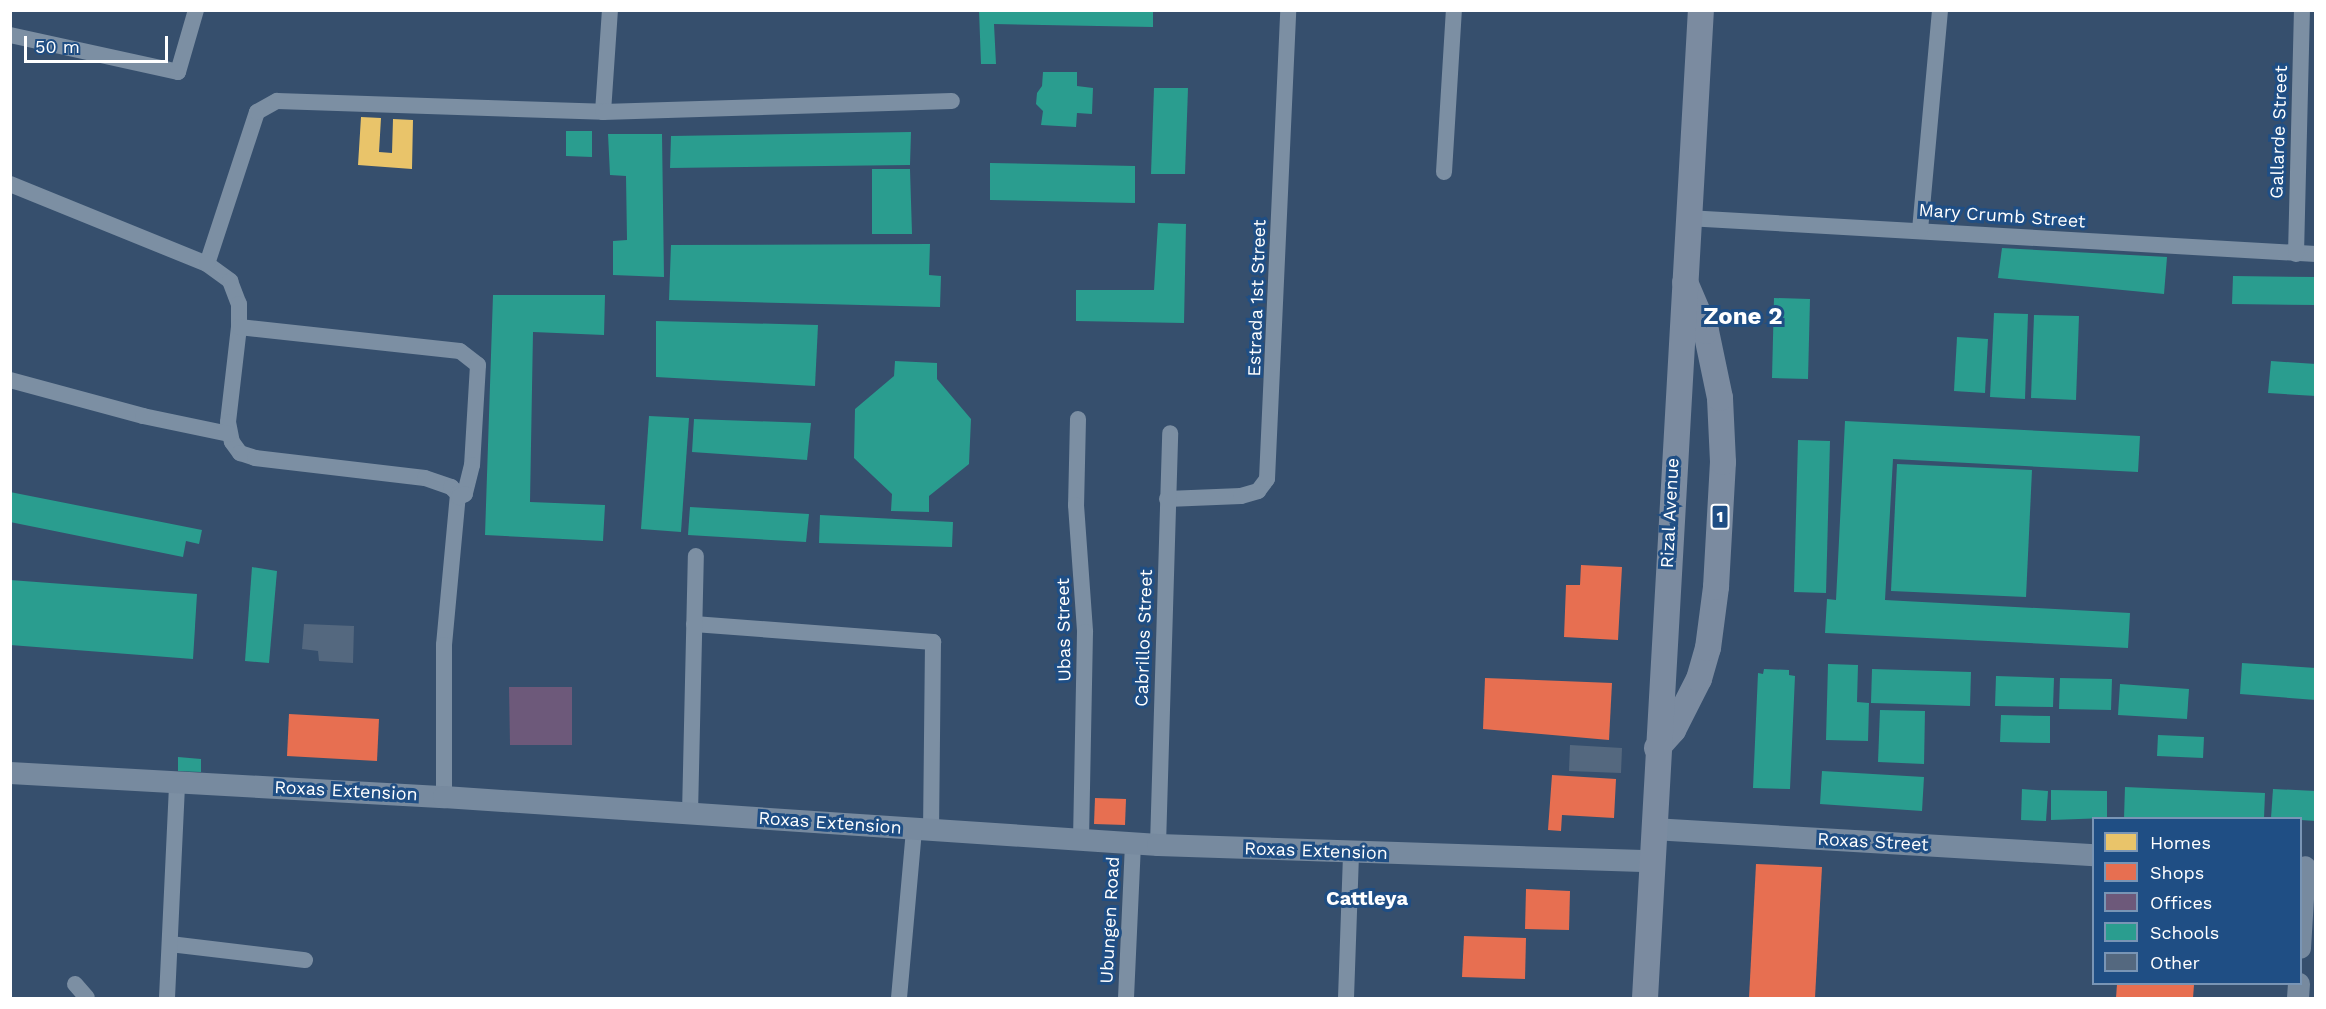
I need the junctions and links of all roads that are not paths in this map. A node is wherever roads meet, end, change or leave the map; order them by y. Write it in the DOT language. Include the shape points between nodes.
graph roads {
  1 [pos="195,10"];
  2 [pos="610,10"];
  3 [pos="1288,10"];
  4 [pos="1454,10"];
  5 [pos="1701,10"];
  6 [pos="1940,10"];
  7 [pos="2301,11"];
  8 [pos="2316,14"];
  9 [pos="10,35"];
  10 [pos="952,101"];
  11 [pos="603,112"];
  12 [pos="1444,172"];
  13 [pos="10,184"];
  14 [pos="1687,218"];
  15 [pos="1920,230"];
  16 [pos="2296,254"];
  17 [pos="2316,255"];
  18 [pos="207,264"];
  19 [pos="1684,279"];
  20 [pos="239,327"];
  21 [pos="10,380"];
  22 [pos="1078,419"];
  23 [pos="1170,433"];
  24 [pos="229,434"];
  25 [pos="459,497"];
  26 [pos="1167,500"];
  27 [pos="696,556"];
  28 [pos="694,624"];
  29 [pos="1657,748"];
  30 [pos="10,773"];
  31 [pos="177,782"];
  32 [pos="444,797"];
  33 [pos="690,814"];
  34 [pos="1653,829"];
  35 [pos="923,830"];
  36 [pos="1081,841"];
  37 [pos="1133,844"];
  38 [pos="1158,845"];
  39 [pos="1352,852"];
  40 [pos="2092,855"];
  41 [pos="1651,861"];
  42 [pos="2307,867"];
  43 [pos="2302,934"];
  44 [pos="170,944"];
  45 [pos="305,960"];
  46 [pos="75,984"];
  47 [pos="87,999"];
  48 [pos="167,999"];
  49 [pos="898,999"];
  50 [pos="1126,999"];
  51 [pos="1346,999"];
  52 [pos="1645,999"];
  1 -- 9 [label="street" via="178,72"];
  2 -- 11 [label="street"];
  3 -- 26 [label="street, Estrada 1st Street" via="1267,479 1258,491 1241,496"];
  4 -- 12 [label="street"];
  5 -- 14 [label="main road, Rizal Avenue / 1"];
  6 -- 15 [label="street"];
  7 -- 8 [label="street"];
  7 -- 16 [label="street, Gallarde Street"];
  10 -- 11 [label="street"];
  11 -- 18 [label="street" via="268,103 257,111"];
  13 -- 18 [label="street"];
  14 -- 15 [label="street, Mary Crumb Street"];
  14 -- 19 [label="main road, Rizal Avenue / 1"];
  15 -- 16 [label="street, Mary Crumb Street"];
  16 -- 17 [label="street, Mary Crumb Street"];
  18 -- 20 [label="street" via="234,287"];
  19 -- 29 [label="main road, Rizal Avenue / 1"];
  19 -- 29 [label="main road, Rizal Avenue / 1" via="1706,331 1720,398 1723,462 1716,587 1708,648 1699,679 1673,730"];
  20 -- 24 [label="street"];
  20 -- 25 [label="street" via="460,351 478,365 472,465 465,494"];
  21 -- 24 [label="street" via="143,416"];
  22 -- 36 [label="street, Ubas Street" via="1076,505 1085,609"];
  23 -- 26 [label="street, Cabrillos Street"];
  24 -- 25 [label="street" via="235,448 244,455 426,478 451,487"];
  25 -- 32 [label="street" via="444,645"];
  26 -- 38 [label="street, Cabrillos Street"];
  27 -- 28 [label="street"];
  28 -- 33 [label="street"];
  28 -- 35 [label="street" via="933,642"];
  29 -- 34 [label="main road, Rizal Avenue / 1"];
  30 -- 31 [label="main road, Roxas Extension"];
  31 -- 32 [label="main road, Roxas Extension"];
  31 -- 44 [label="street"];
  32 -- 33 [label="main road, Roxas Extension"];
  33 -- 35 [label="main road, Roxas Extension"];
  34 -- 40 [label="main road, Roxas Street"];
  34 -- 41 [label="main road, Rizal Avenue / 1"];
  35 -- 36 [label="main road, Roxas Extension"];
  35 -- 49 [label="street"];
  36 -- 37 [label="main road, Roxas Extension"];
  37 -- 38 [label="main road, Roxas Extension"];
  37 -- 50 [label="street, Ubungen Road"];
  38 -- 39 [label="main road, Roxas Extension"];
  39 -- 41 [label="main road, Roxas Extension"];
  39 -- 51 [label="street"];
  41 -- 52 [label="main road, Rizal Avenue / 1"];
  42 -- 43 [label="main road"];
  44 -- 45 [label="street"];
  44 -- 48 [label="street"];
  46 -- 47 [label="street"];
}
